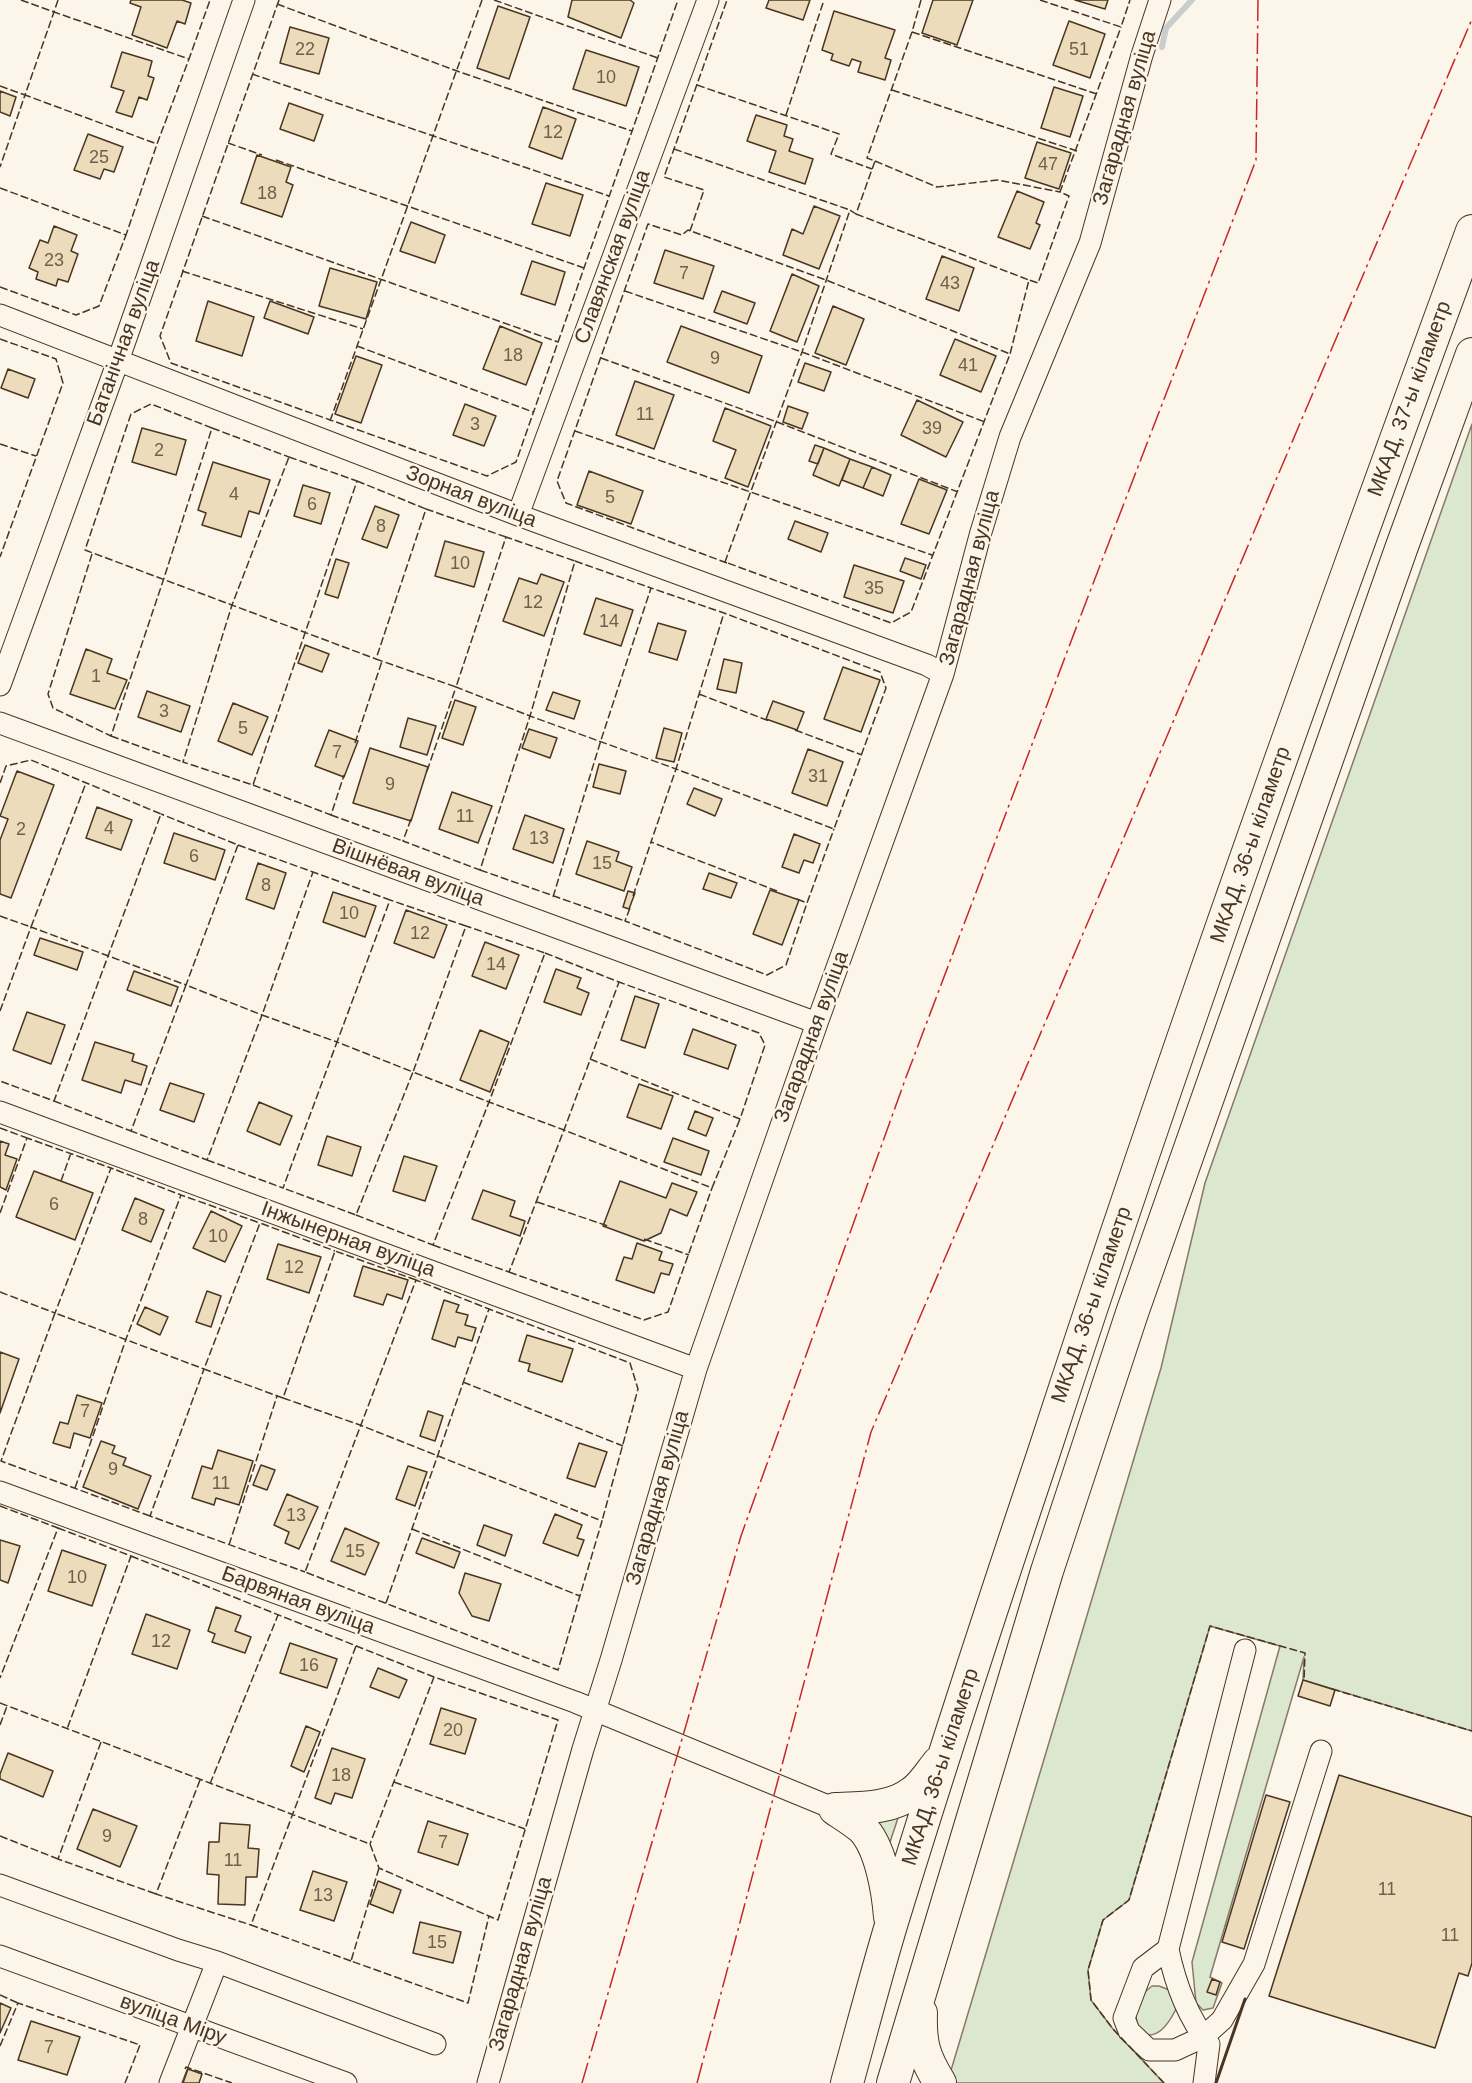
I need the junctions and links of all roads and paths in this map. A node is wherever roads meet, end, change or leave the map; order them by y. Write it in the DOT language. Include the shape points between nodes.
graph roads {
  1 [pos="244,0"];
  2 [pos="708,0"];
  3 [pos="1160,0"];
  4 [pos="1472,231"];
  5 [pos="0,315"];
  6 [pos="1472,354"];
  7 [pos="118,361"];
  8 [pos="518,515"];
  9 [pos="1360,534"];
  10 [pos="1401,549"];
  11 [pos="943,674"];
  12 [pos="0,686"];
  13 [pos="0,723"];
  14 [pos="817,1023"];
  15 [pos="0,1112"];
  16 [pos="696,1369"];
  17 [pos="0,1492"];
  18 [pos="1245,1650"];
  19 [pos="596,1710"];
  20 [pos="1321,1751"];
  21 [pos="944,1755"];
  22 [pos="835,1809"];
  23 [pos="0,1885"];
  24 [pos="891,1927"];
  25 [pos="1168,1949"];
  26 [pos="0,1956"];
  27 [pos="217,1962"];
  28 [pos="922,1987"];
  29 [pos="192,2027"];
  30 [pos="1203,2037"];
  31 [pos="435,2044"];
  32 [pos="170,2083"];
  33 [pos="346,2083"];
  34 [pos="488,2083"];
  35 [pos="847,2083"];
  36 [pos="893,2083"];
  37 [pos="940,2083"];
  38 [pos="1204,2083"];
  1 -- 7 [label="street, Батанічная вуліца"];
  2 -- 8 [label="street, Славянская вуліца"];
  3 -- 11 [label="street, Загарадная вуліца" via="1090,243 1010,437"];
  4 -- 9 [label="highway, МКАД, 37-ы кіламетр"];
  5 -- 7 [label="street, Зорная вуліца"];
  6 -- 10 [label="highway, МКАД, 37-ы кіламетр"];
  7 -- 8 [label="street, Зорная вуліца"];
  7 -- 12 [label="street, Батанічная вуліца"];
  8 -- 11 [label="street, Зорная вуліца"];
  9 -- 21 [label="highway, МКАД, 36-ы кіламетр" via="1095,1294"];
  10 -- 28 [label="highway, МКАД, 36-ы кіламетр" via="1128,1324 1047,1570"];
  11 -- 14 [label="street, Загарадная вуліца"];
  13 -- 14 [label="street, Вішнёвая вуліца"];
  14 -- 16 [label="street, Загарадная вуліца"];
  15 -- 16 [label="street, Інжынерная вуліца"];
  16 -- 19 [label="street, Загарадная вуліца"];
  17 -- 19 [label="street, Барвяная вуліца"];
  18 -- 25 [label="street"];
  19 -- 22 [label="street, Барвяная вуліца"];
  19 -- 34 [label="street, Загарадная вуліца"];
  20 -- 30 [label="street" via="1254,1964 1222,2020"];
  21 -- 22 [label="highway" via="913,1793 891,1803"];
  21 -- 24 [label="highway, МКАД, 36-ы кіламетр"];
  22 -- 24 [label="highway" via="863,1829 875,1848"];
  23 -- 27 [label="street"];
  24 -- 35 [label="highway, МКАД, 36-ы кіламетр"];
  25 -- 30 [label="street" via="1173,1977"];
  25 -- 30 [label="street" via="1143,1968 1124,2018 1129,2031 1149,2050 1175,2050"];
  26 -- 29 [label="street, вуліца Міру"];
  27 -- 29 [label="street"];
  27 -- 31 [label="street"];
  28 -- 36 [label="highway, МКАД, 36-ы кіламетр"];
  28 -- 37 [label="highway" via="921,2035 926,2061"];
  29 -- 32 [label="street"];
  29 -- 33 [label="street, вуліца Міру"];
  30 -- 38 [label="street" via="1209,2044"];
}
